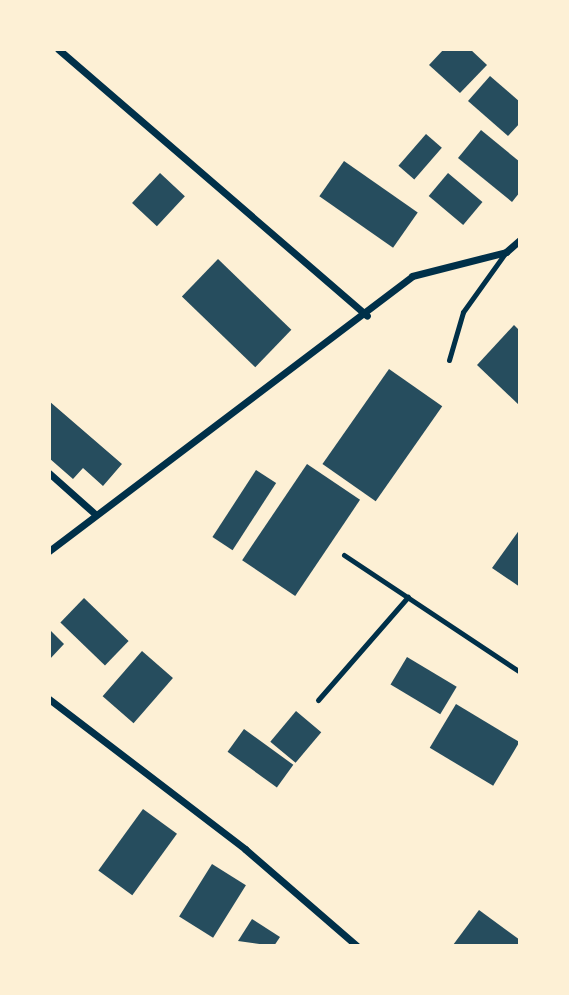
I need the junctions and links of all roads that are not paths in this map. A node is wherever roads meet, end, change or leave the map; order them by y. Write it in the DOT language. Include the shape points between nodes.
graph roads {
  1 [pos="58,49"];
  2 [pos="520,240"];
  3 [pos="506,251"];
  4 [pos="367,316"];
  5 [pos="449,360"];
  6 [pos="49,473"];
  7 [pos="95,514"];
  8 [pos="49,551"];
  9 [pos="344,555"];
  10 [pos="408,597"];
  11 [pos="520,671"];
  12 [pos="49,699"];
  13 [pos="318,700"];
  14 [pos="358,946"];
  1 -- 4 [label="street"];
  2 -- 3 [label="street"];
  3 -- 4 [label="street" via="428,268"];
  3 -- 5 [label="lane" via="463,312"];
  4 -- 7 [label="street"];
  6 -- 7 [label="street"];
  7 -- 8 [label="street"];
  9 -- 10 [label="lane"];
  10 -- 11 [label="lane"];
  10 -- 13 [label="lane"];
  12 -- 14 [label="street" via="245,849"];
}
